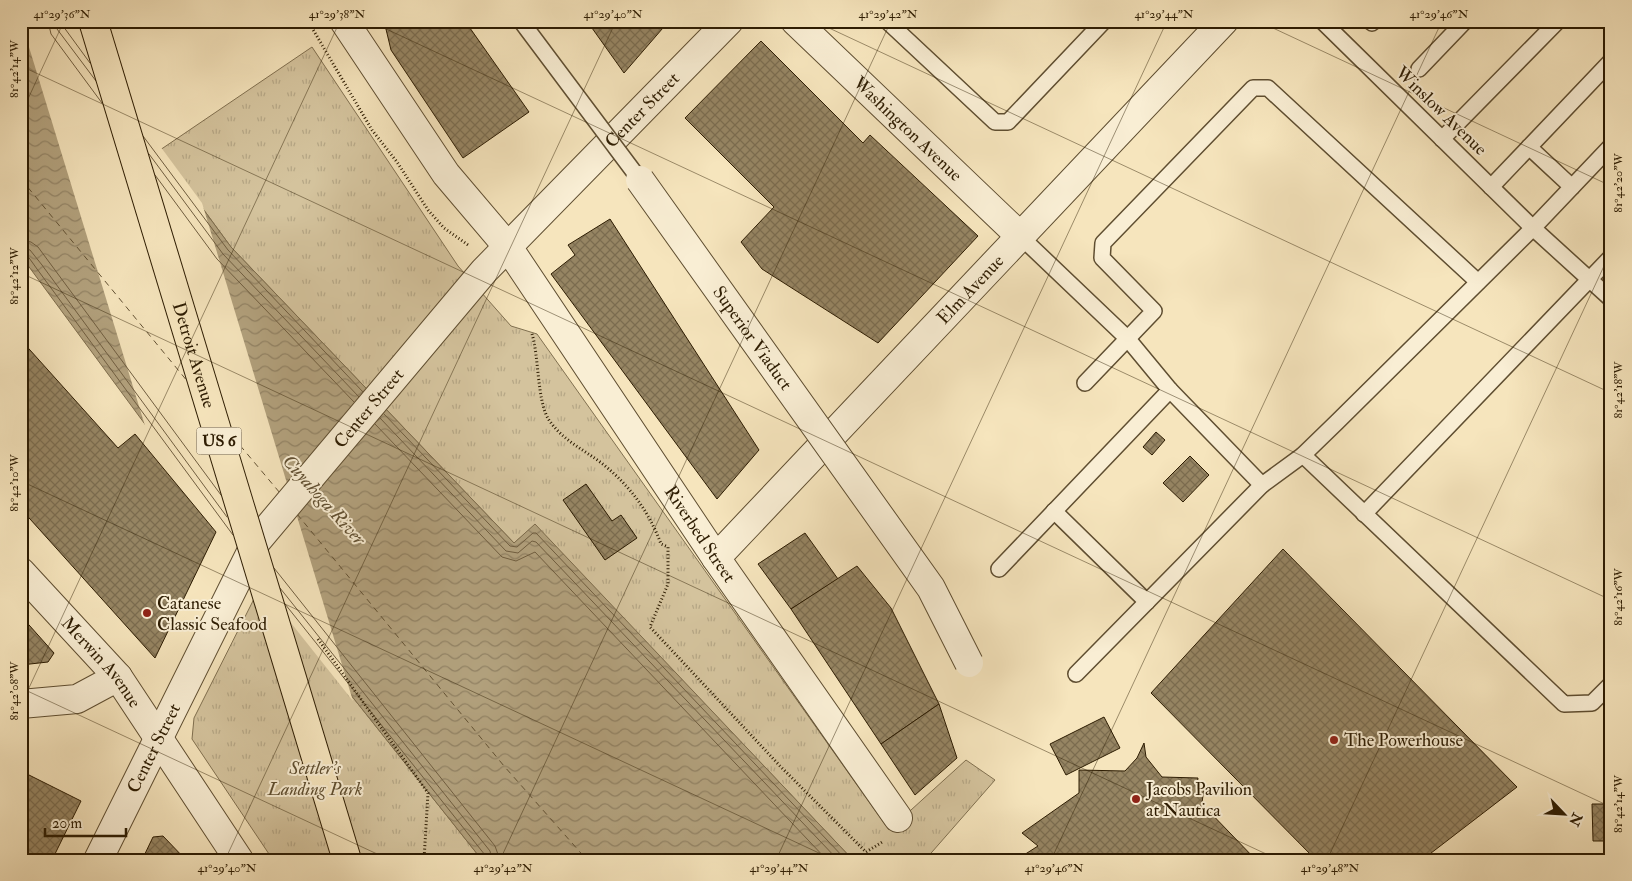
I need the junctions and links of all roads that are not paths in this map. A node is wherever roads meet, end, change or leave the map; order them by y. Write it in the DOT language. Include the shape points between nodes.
graph roads {
  1 [pos="92,21"];
  2 [pos="344,21"];
  3 [pos="521,21"];
  4 [pos="729,21"];
  5 [pos="795,21"];
  6 [pos="887,21"];
  7 [pos="1104,21"];
  8 [pos="1224,21"];
  9 [pos="1322,21"];
  10 [pos="1465,21"];
  11 [pos="1558,21"];
  12 [pos="1611,61"];
  13 [pos="1419,69"];
  14 [pos="1442,139"];
  15 [pos="1611,146"];
  16 [pos="1529,147"];
  17 [pos="640,180"];
  18 [pos="1491,186"];
  19 [pos="1572,187"];
  20 [pos="1533,228"];
  21 [pos="1021,237"];
  22 [pos="508,247"];
  23 [pos="1611,257"];
  24 [pos="1590,279"];
  25 [pos="1478,282"];
  26 [pos="1611,299"];
  27 [pos="1127,338"];
  28 [pos="1085,383"];
  29 [pos="1170,390"];
  30 [pos="1303,455"];
  31 [pos="1262,485"];
  32 [pos="1054,511"];
  33 [pos="1364,514"];
  34 [pos="716,558"];
  35 [pos="999,569"];
  36 [pos="21,572"];
  37 [pos="1147,602"];
  38 [pos="969,663"];
  39 [pos="1076,674"];
  40 [pos="118,677"];
  41 [pos="1611,684"];
  42 [pos="21,704"];
  43 [pos="158,737"];
  44 [pos="898,818"];
  45 [pos="98,860"];
  46 [pos="239,860"];
  47 [pos="347,860"];
  1 -- 47 [label="main road, Detroit Avenue / US 6, bridge"];
  2 -- 22 [label="street" via="446,174"];
  3 -- 17 [label="lane, Superior Viaduct, bridge"];
  4 -- 22 [label="street, Center Street"];
  5 -- 21 [label="street, Washington Avenue"];
  6 -- 7 [label="lane" via="995,122 1008,122"];
  8 -- 21 [label="street, Elm Avenue"];
  9 -- 14 [label="lane, Winslow Avenue"];
  10 -- 13 [label="lane"];
  11 -- 14 [label="lane"];
  12 -- 16 [label="lane"];
  14 -- 18 [label="lane, Winslow Avenue"];
  15 -- 19 [label="lane"];
  16 -- 18 [label="lane"];
  16 -- 19 [label="lane"];
  17 -- 38 [label="street, Superior Viaduct, bridge" via="931,588"];
  18 -- 20 [label="lane, Winslow Avenue"];
  19 -- 20 [label="lane"];
  20 -- 24 [label="lane, Winslow Avenue"];
  20 -- 25 [label="lane"];
  21 -- 27 [label="lane"];
  21 -- 34 [label="street, Elm Avenue"];
  22 -- 34 [label="street, Riverbed Street"];
  22 -- 43 [label="street, Center Street" via="478,262 256,542"];
  23 -- 24 [label="lane"];
  24 -- 26 [label="lane, Winslow Avenue"];
  24 -- 33 [label="lane"];
  25 -- 27 [label="lane" via="1268,88 1253,88 1103,243 1102,258 1154,311"];
  25 -- 30 [label="lane"];
  27 -- 28 [label="lane"];
  27 -- 29 [label="lane"];
  29 -- 31 [label="lane"];
  29 -- 32 [label="lane"];
  30 -- 31 [label="lane"];
  30 -- 33 [label="lane"];
  31 -- 37 [label="lane"];
  32 -- 35 [label="lane"];
  32 -- 37 [label="lane"];
  33 -- 41 [label="lane" via="1564,704 1592,703"];
  34 -- 44 [label="street, Riverbed Street"];
  36 -- 40 [label="street, Merwin Avenue"];
  37 -- 39 [label="lane"];
  40 -- 42 [label="street" via="77,699"];
  40 -- 43 [label="street, Merwin Avenue"];
  43 -- 45 [label="street, Center Street"];
  43 -- 46 [label="street, Merwin Avenue"];
}
